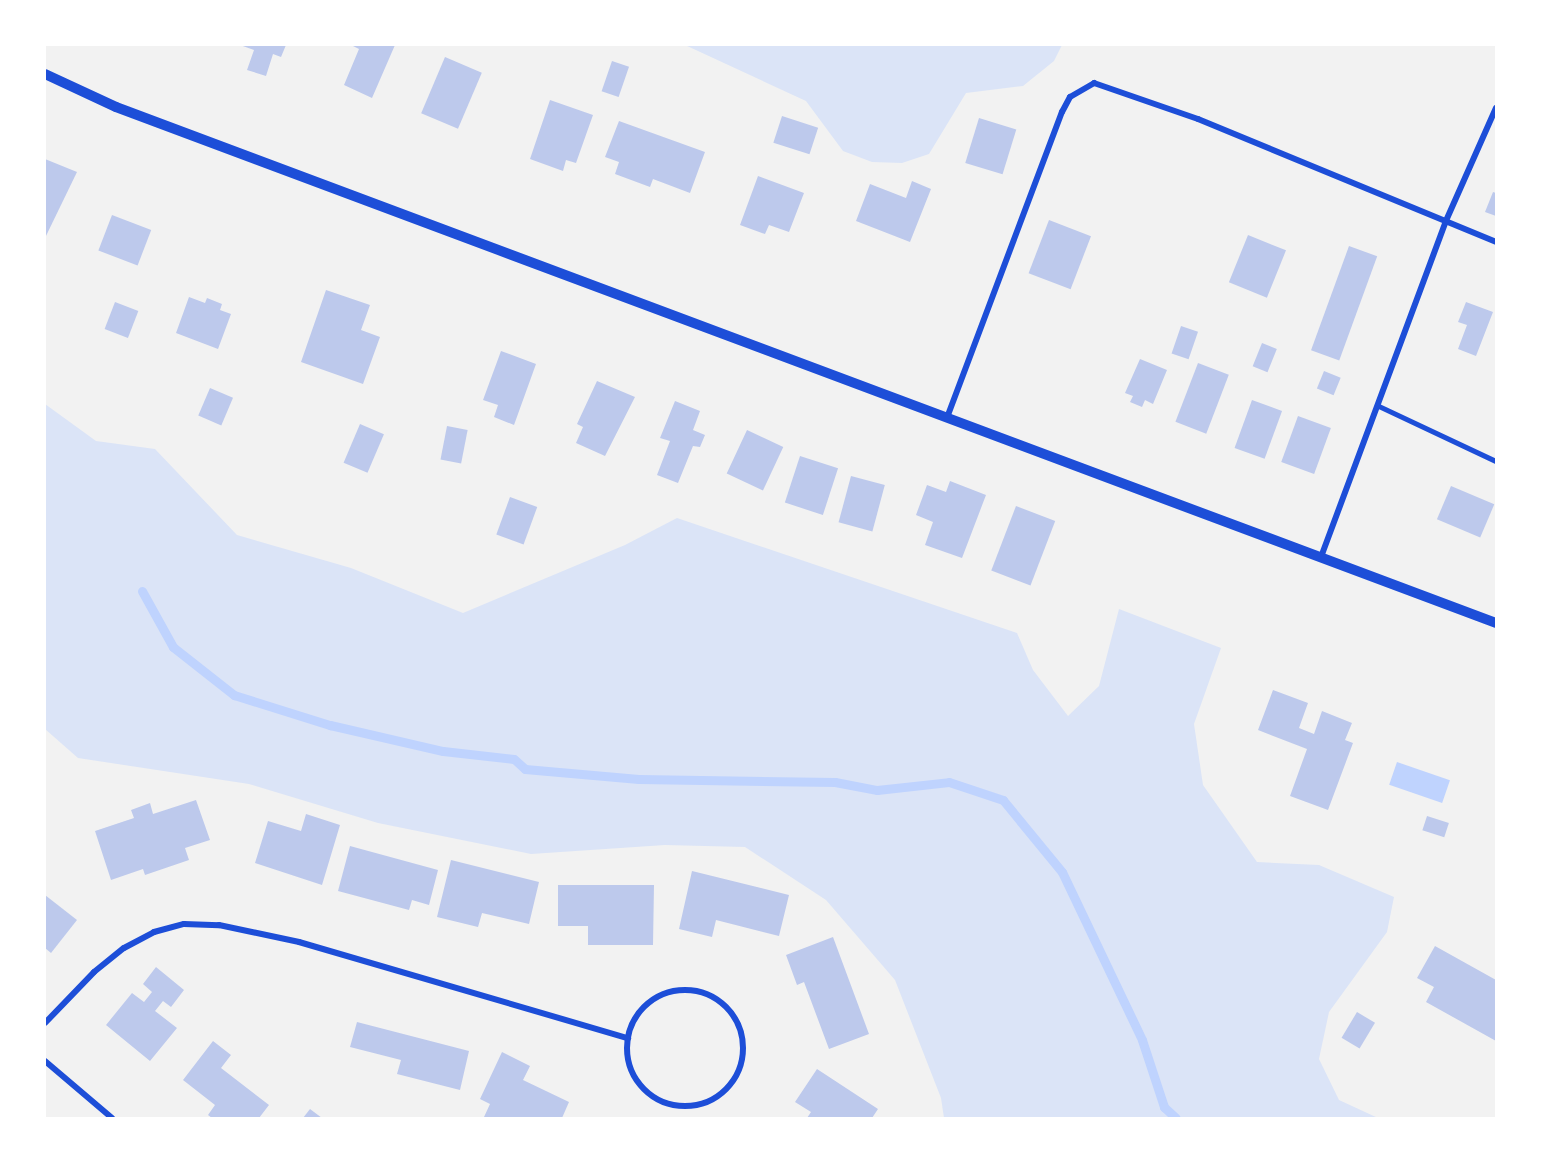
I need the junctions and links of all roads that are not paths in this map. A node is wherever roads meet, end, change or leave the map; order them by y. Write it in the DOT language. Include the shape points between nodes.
graph roads {
  1 [pos="45,74"];
  2 [pos="1496,108"];
  3 [pos="1445,223"];
  4 [pos="1496,242"];
  5 [pos="1379,406"];
  6 [pos="948,415"];
  7 [pos="1496,461"];
  8 [pos="1321,557"];
  9 [pos="1496,623"];
  10 [pos="45,1023"];
  11 [pos="628,1038"];
  12 [pos="45,1061"];
  13 [pos="112,1118"];
  1 -- 6 [label="street" via="116,107"];
  2 -- 3 [label="street"];
  3 -- 4 [label="street"];
  3 -- 5 [label="street"];
  3 -- 6 [label="street" via="1188,115 1094,83 1070,97 1062,112"];
  5 -- 7 [label="lane"];
  5 -- 8 [label="street"];
  6 -- 8 [label="street"];
  8 -- 9 [label="street"];
  10 -- 11 [label="street" via="94,972 124,948 154,932 196,924 299,942"];
  11 -- 11 [label="street" via="640,1011 655,998 672,991 692,990 710,995 726,1006 740,1032 742,1060 735,1078 706,1103 688,1107 669,1104 651,1096 638,1083 629,1065"];
  12 -- 13 [label="street"];
}
